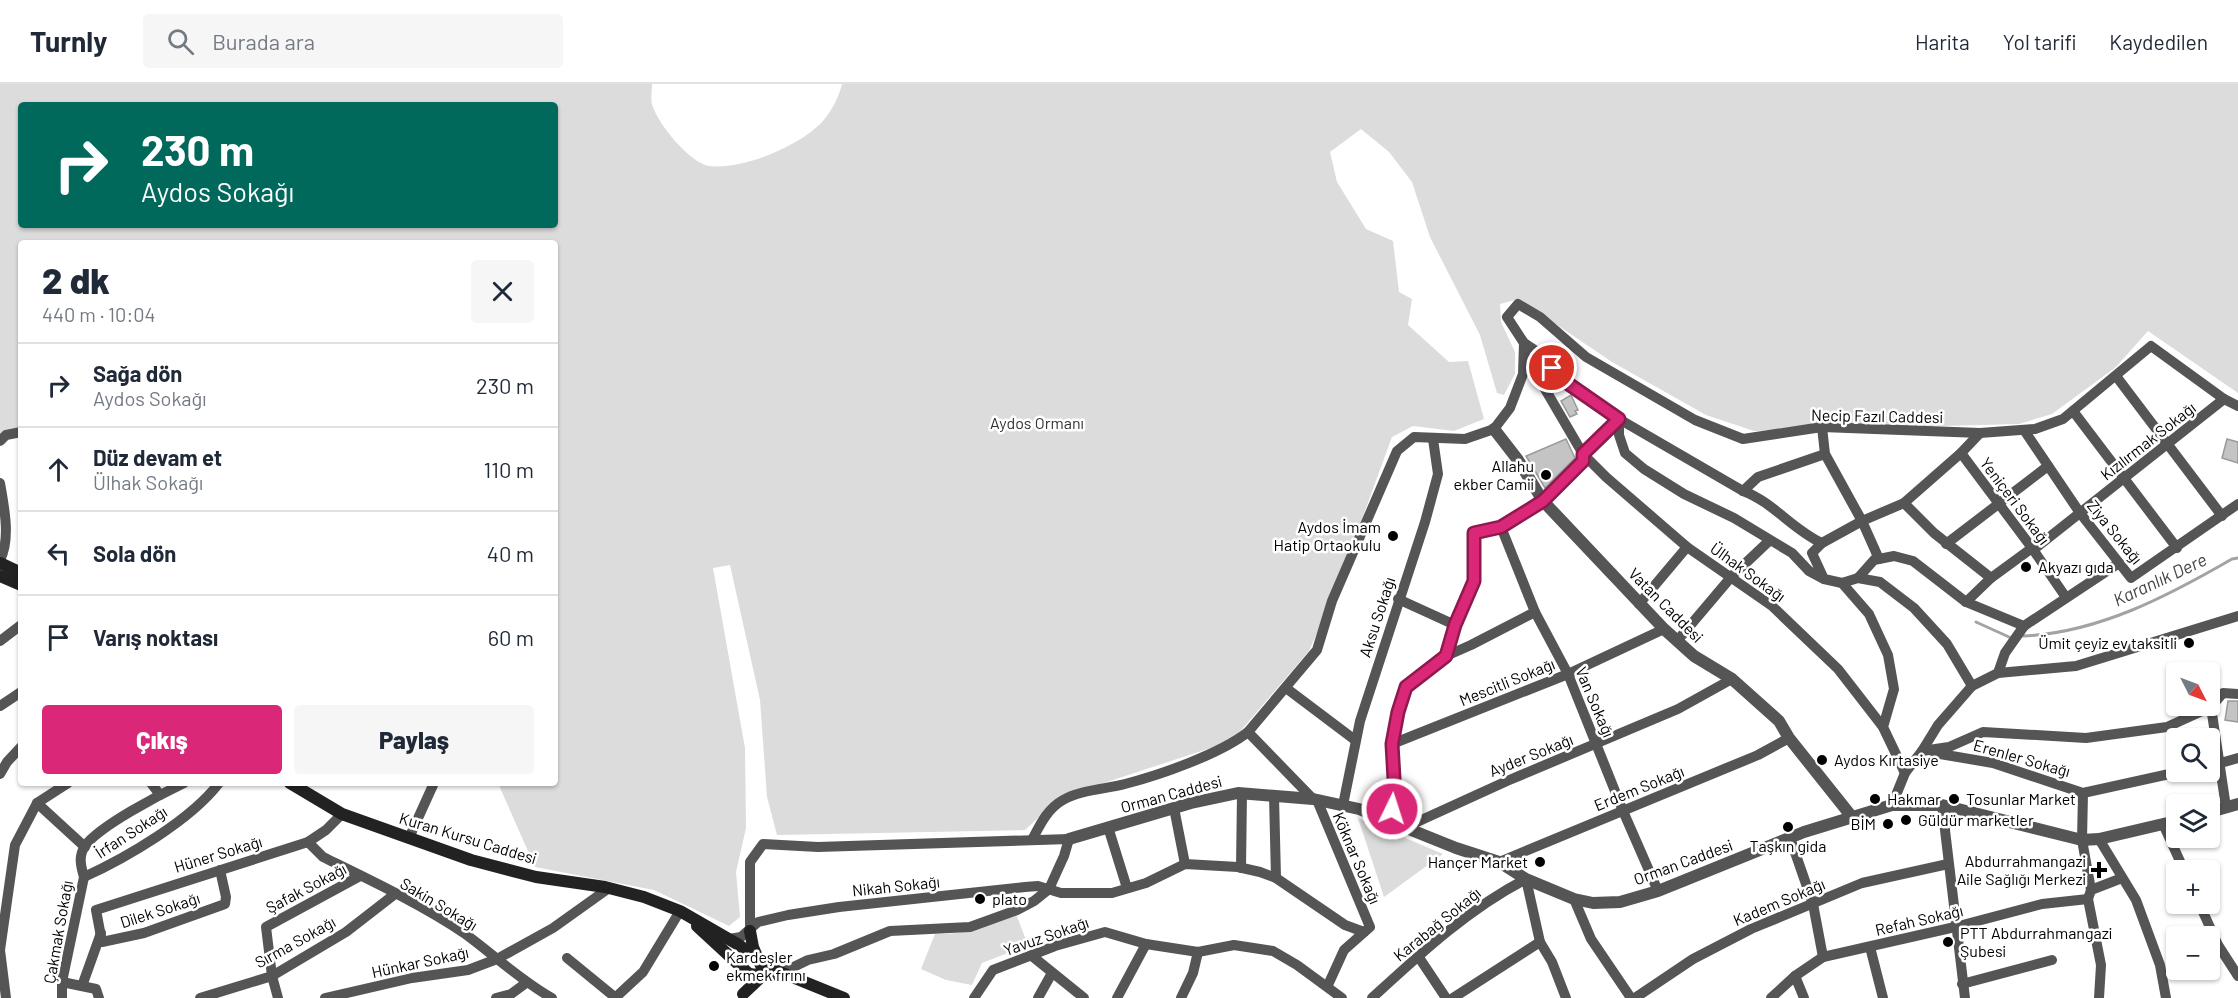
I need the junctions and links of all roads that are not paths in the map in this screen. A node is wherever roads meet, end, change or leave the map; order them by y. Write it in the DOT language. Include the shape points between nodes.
graph roads {
  1 [pos="1524,348"];
  2 [pos="2116,376"];
  3 [pos="2224,399"];
  4 [pos="2238,406"];
  5 [pos="2073,411"];
  6 [pos="1619,419"];
  7 [pos="1822,427"];
  8 [pos="1494,429"];
  9 [pos="2024,430"];
  10 [pos="18,433"];
  11 [pos="1980,433"];
  12 [pos="1433,439"];
  13 [pos="0,441"];
  14 [pos="2168,444"];
  15 [pos="1961,453"];
  16 [pos="1583,454"];
  17 [pos="1825,454"];
  18 [pos="2048,466"];
  19 [pos="2124,478"];
  20 [pos="0,483"];
  21 [pos="1743,491"];
  22 [pos="1543,501"];
  23 [pos="1904,503"];
  24 [pos="1999,504"];
  25 [pos="2238,504"];
  26 [pos="2080,513"];
  27 [pos="2222,516"];
  28 [pos="1862,520"];
  29 [pos="1501,527"];
  30 [pos="1769,541"];
  31 [pos="1822,543"];
  32 [pos="1946,544"];
  33 [pos="1687,547"];
  34 [pos="2177,548"];
  35 [pos="2033,549"];
  36 [pos="1879,559"];
  37 [pos="0,561"];
  38 [pos="2119,563"];
  39 [pos="18,571"];
  40 [pos="0,576"];
  41 [pos="1732,576"];
  42 [pos="1858,578"];
  43 [pos="1991,578"];
  44 [pos="1824,579"];
  45 [pos="1842,583"];
  46 [pos="18,584"];
  47 [pos="2066,596"];
  48 [pos="1398,599"];
  49 [pos="1966,602"];
  50 [pos="1639,604"];
  51 [pos="1535,612"];
  52 [pos="2238,616"];
  53 [pos="1455,625"];
  54 [pos="2024,626"];
  55 [pos="18,627"];
  56 [pos="1664,629"];
  57 [pos="0,641"];
  58 [pos="1677,641"];
  59 [pos="1446,656"];
  60 [pos="1998,673"];
  61 [pos="1568,674"];
  62 [pos="1732,679"];
  63 [pos="1972,686"];
  64 [pos="1286,688"];
  65 [pos="18,694"];
  66 [pos="2238,694"];
  67 [pos="2220,697"];
  68 [pos="0,706"];
  69 [pos="2191,716"];
  70 [pos="1883,727"];
  71 [pos="1248,732"];
  72 [pos="1789,738"];
  73 [pos="1355,740"];
  74 [pos="1392,744"];
  75 [pos="1597,744"];
  76 [pos="18,750"];
  77 [pos="1922,751"];
  78 [pos="2238,758"];
  79 [pos="2220,763"];
  80 [pos="1905,773"];
  81 [pos="0,774"];
  82 [pos="2166,775"];
  83 [pos="2220,778"];
  84 [pos="63,786"];
  85 [pos="153,786"];
  86 [pos="178,786"];
  87 [pos="216,786"];
  88 [pos="295,786"];
  89 [pos="433,786"];
  90 [pos="1242,793"];
  91 [pos="2083,793"];
  92 [pos="160,795"];
  93 [pos="1274,796"];
  94 [pos="1315,800"];
  95 [pos="37,803"];
  96 [pos="1342,805"];
  97 [pos="1892,805"];
  98 [pos="1942,805"];
  99 [pos="2232,805"];
  100 [pos="1174,808"];
  101 [pos="1623,811"];
  102 [pos="342,814"];
  103 [pos="1852,817"];
  104 [pos="1390,821"];
  105 [pos="2166,823"];
  106 [pos="2163,824"];
  107 [pos="1406,827"];
  108 [pos="1108,828"];
  109 [pos="409,838"];
  110 [pos="1790,838"];
  111 [pos="1069,839"];
  112 [pos="2099,839"];
  113 [pos="1032,840"];
  114 [pos="2082,840"];
  115 [pos="308,842"];
  116 [pos="85,847"];
  117 [pos="2179,860"];
  118 [pos="1499,862"];
  119 [pos="1185,864"];
  120 [pos="1948,864"];
  121 [pos="1241,868"];
  122 [pos="220,870"];
  123 [pos="360,876"];
  124 [pos="84,878"];
  125 [pos="1276,878"];
  126 [pos="2122,878"];
  127 [pos="1526,879"];
  128 [pos="609,888"];
  129 [pos="1128,888"];
  130 [pos="1049,889"];
  131 [pos="1658,891"];
  132 [pos="394,894"];
  133 [pos="2090,895"];
  134 [pos="1574,899"];
  135 [pos="1814,904"];
  136 [pos="96,910"];
  137 [pos="680,910"];
  138 [pos="2204,914"];
  139 [pos="1955,927"];
  140 [pos="1367,929"];
  141 [pos="102,931"];
  142 [pos="750,931"];
  143 [pos="729,939"];
  144 [pos="1540,942"];
  145 [pos="1146,944"];
  146 [pos="1870,947"];
  147 [pos="748,951"];
  148 [pos="1198,952"];
  149 [pos="1032,956"];
  150 [pos="1418,956"];
  151 [pos="1823,957"];
  152 [pos="567,958"];
  153 [pos="497,959"];
  154 [pos="760,959"];
  155 [pos="2052,960"];
  156 [pos="781,973"];
  157 [pos="1052,973"];
  158 [pos="272,976"];
  159 [pos="755,976"];
  160 [pos="1795,976"];
  161 [pos="2238,976"];
  162 [pos="62,982"];
  163 [pos="526,983"];
  164 [pos="1962,984"];
  165 [pos="82,986"];
  166 [pos="1328,986"];
  167 [pos="97,993"];
  168 [pos="742,997"];
  169 [pos="1564,997"];
  170 [pos="6,998"];
  171 [pos="62,998"];
  172 [pos="200,998"];
  173 [pos="278,998"];
  174 [pos="325,998"];
  175 [pos="496,998"];
  176 [pos="552,998"];
  177 [pos="615,998"];
  178 [pos="844,998"];
  179 [pos="974,998"];
  180 [pos="1038,998"];
  181 [pos="1084,998"];
  182 [pos="1117,998"];
  183 [pos="1181,998"];
  184 [pos="1342,998"];
  185 [pos="1372,998"];
  186 [pos="1446,998"];
  187 [pos="1453,998"];
  188 [pos="1633,998"];
  189 [pos="1771,998"];
  190 [pos="1804,998"];
  191 [pos="1883,998"];
  192 [pos="1965,998"];
  193 [pos="2099,998"];
  194 [pos="2166,998"];
  1 -- 6 [label="street" via="1545,357 1560,378"];
  1 -- 7 [label="street, Necip Fazıl Caddesi" via="1507,317 1518,304 1540,317 1586,357 1695,420 1743,439"];
  1 -- 8 [label="street" via="1523,374 1510,408"];
  1 -- 16 [label="street, Ülhak Sokağı"];
  2 -- 3 [label="street, Necip Fazıl Caddesi" via="2151,346"];
  2 -- 5 [label="street, Necip Fazıl Caddesi"];
  2 -- 14 [label="street"];
  3 -- 4 [label="street"];
  3 -- 14 [label="street, Kızılırmak Sokağı"];
  5 -- 9 [label="street, Necip Fazıl Caddesi" via="2064,419"];
  5 -- 19 [label="street"];
  6 -- 16 [label="street"];
  6 -- 21 [label="street"];
  6 -- 30 [label="street" via="1618,435 1625,453 1644,469"];
  7 -- 11 [label="street, Necip Fazıl Caddesi"];
  7 -- 17 [label="street"];
  8 -- 12 [label="street" via="1465,439"];
  8 -- 22 [label="street, Vatan Caddesi"];
  9 -- 11 [label="street, Necip Fazıl Caddesi"];
  9 -- 18 [label="street, Ziya Sokağı"];
  10 -- 13 [label="street"];
  11 -- 15 [label="street"];
  12 -- 48 [label="street, Aksu Sokağı" via="1438,474"];
  12 -- 64 [label="street" via="1414,437 1397,451 1332,601 1317,650"];
  14 -- 19 [label="street, Kızılırmak Sokağı"];
  14 -- 27 [label="street"];
  15 -- 23 [label="street"];
  15 -- 24 [label="street, Yeniçeri Sokağı"];
  16 -- 22 [label="street" via="1583,461"];
  16 -- 33 [label="street, Ülhak Sokağı"];
  17 -- 21 [label="street" via="1758,477"];
  17 -- 28 [label="street"];
  18 -- 24 [label="street"];
  18 -- 26 [label="street, Ziya Sokağı"];
  19 -- 26 [label="street, Kızılırmak Sokağı"];
  19 -- 34 [label="street"];
  20 -- 37 [label="street" via="5,551"];
  21 -- 31 [label="street"];
  22 -- 29 [label="street"];
  22 -- 50 [label="street, Vatan Caddesi"];
  23 -- 28 [label="street"];
  23 -- 32 [label="street"];
  24 -- 32 [label="street"];
  24 -- 35 [label="street, Yeniçeri Sokağı"];
  25 -- 27 [label="street, Ziya Sokağı"];
  26 -- 35 [label="street, Kızılırmak Sokağı"];
  26 -- 38 [label="street, Ziya Sokağı"];
  27 -- 34 [label="street, Ziya Sokağı"];
  28 -- 31 [label="street"];
  28 -- 36 [label="street"];
  29 -- 51 [label="street, Van Sokağı"];
  29 -- 53 [label="street" via="1474,533 1474,581"];
  30 -- 41 [label="street"];
  30 -- 44 [label="street" via="1792,553 1809,571"];
  31 -- 44 [label="street" via="1812,553"];
  32 -- 43 [label="street"];
  33 -- 41 [label="street, Ülhak Sokağı"];
  33 -- 50 [label="street"];
  34 -- 38 [label="street, Ziya Sokağı" via="2131,578"];
  35 -- 43 [label="street, Kızılırmak Sokağı"];
  35 -- 47 [label="street, Yeniçeri Sokağı"];
  36 -- 42 [label="street"];
  36 -- 49 [label="street" via="1894,556 1913,561"];
  37 -- 39 [label="main road"];
  38 -- 47 [label="street"];
  40 -- 46 [label="main road"];
  41 -- 58 [label="street"];
  41 -- 70 [label="street, Ülhak Sokağı" via="1772,606 1838,669"];
  42 -- 45 [label="street"];
  42 -- 63 [label="street" via="1880,582 1914,608 1947,644"];
  43 -- 49 [label="street, Kızılırmak Sokağı"];
  44 -- 45 [label="street"];
  45 -- 70 [label="street" via="1869,614 1888,655 1894,689"];
  47 -- 54 [label="street"];
  48 -- 53 [label="street"];
  48 -- 73 [label="street, Aksu Sokağı"];
  49 -- 54 [label="street"];
  50 -- 56 [label="street, Vatan Caddesi"];
  51 -- 59 [label="street"];
  51 -- 61 [label="street, Van Sokağı"];
  52 -- 60 [label="street" via="2076,666"];
  53 -- 59 [label="street"];
  54 -- 60 [label="street" via="2005,654"];
  55 -- 57 [label="street"];
  56 -- 58 [label="street, Vatan Caddesi"];
  56 -- 61 [label="street, Mescitli Sokağı"];
  58 -- 62 [label="street, Vatan Caddesi"];
  59 -- 74 [label="street" via="1406,687"];
  60 -- 63 [label="street"];
  61 -- 74 [label="street, Mescitli Sokağı"];
  61 -- 75 [label="street, Van Sokağı"];
  62 -- 72 [label="street, Vatan Caddesi" via="1779,721"];
  62 -- 75 [label="street, Ayder Sokağı" via="1678,709"];
  63 -- 77 [label="street" via="1938,725"];
  64 -- 71 [label="street"];
  64 -- 73 [label="street"];
  65 -- 68 [label="street"];
  66 -- 67 [label="street" via="2223,693"];
  69 -- 77 [label="street" via="2167,726 2086,738 1983,732 1949,747"];
  70 -- 80 [label="street, Ülhak Sokağı"];
  71 -- 94 [label="street"];
  71 -- 113 [label="street" via="1216,752 1063,800 1043,818"];
  72 -- 101 [label="street, Erdem Sokağı" via="1758,755"];
  72 -- 103 [label="street, Vatan Caddesi"];
  73 -- 96 [label="street, Aksu Sokağı"];
  74 -- 104 [label="street" via="1395,796"];
  75 -- 101 [label="street, Van Sokağı"];
  75 -- 107 [label="street, Ayder Sokağı"];
  76 -- 81 [label="street"];
  77 -- 80 [label="street"];
  77 -- 91 [label="street, Erenler Sokağı" via="1993,763"];
  78 -- 79 [label="street"];
  80 -- 97 [label="street"];
  82 -- 91 [label="street, Erenler Sokağı"];
  83 -- 99 [label="street"];
  84 -- 95 [label="street"];
  85 -- 92 [label="street"];
  86 -- 92 [label="street"];
  87 -- 124 [label="street, İrfan Sokağı" via="152,840"];
  88 -- 102 [label="main road, Kuran Kursu Caddesi"];
  89 -- 109 [label="street"];
  90 -- 93 [label="street, Orman Caddesi"];
  90 -- 100 [label="street, Orman Caddesi"];
  90 -- 121 [label="street"];
  91 -- 114 [label="street"];
  92 -- 116 [label="street"];
  93 -- 94 [label="street, Orman Caddesi"];
  93 -- 125 [label="street"];
  94 -- 96 [label="street, Orman Caddesi"];
  94 -- 140 [label="street, Köknar Sokağı"];
  95 -- 116 [label="street"];
  95 -- 170 [label="street" via="15,845 0,950"];
  96 -- 104 [label="street, Orman Caddesi"];
  97 -- 98 [label="street, Orman Caddesi"];
  97 -- 103 [label="street, Orman Caddesi"];
  98 -- 114 [label="street, Orman Caddesi"];
  98 -- 120 [label="street"];
  100 -- 108 [label="street, Orman Caddesi"];
  100 -- 119 [label="street"];
  101 -- 118 [label="street, Erdem Sokağı"];
  101 -- 131 [label="street, Van Sokağı"];
  102 -- 109 [label="main road, Kuran Kursu Caddesi"];
  102 -- 115 [label="street, Hüner Sokağı"];
  103 -- 110 [label="street, Orman Caddesi"];
  104 -- 107 [label="street, Orman Caddesi"];
  105 -- 106 [label="street, Orman Caddesi"];
  106 -- 112 [label="street, Orman Caddesi"];
  106 -- 117 [label="street"];
  107 -- 118 [label="street, Orman Caddesi"];
  108 -- 111 [label="street, Orman Caddesi"];
  108 -- 129 [label="street"];
  109 -- 128 [label="main road, Kuran Kursu Caddesi" via="536,877"];
  110 -- 131 [label="street, Orman Caddesi"];
  110 -- 135 [label="street"];
  111 -- 113 [label="street, Orman Caddesi"];
  111 -- 130 [label="street"];
  112 -- 114 [label="street, Orman Caddesi"];
  112 -- 126 [label="street"];
  113 -- 142 [label="street, Orman Caddesi" via="818,847 763,844 750,862"];
  114 -- 133 [label="street"];
  115 -- 122 [label="street, Hüner Sokağı"];
  115 -- 123 [label="street, Sakin Sokağı" via="323,857"];
  116 -- 124 [label="street, Çakmak Sokağı" via="80,863"];
  118 -- 127 [label="street, Orman Caddesi"];
  119 -- 121 [label="street"];
  119 -- 129 [label="street, Nikah Sokağı"];
  120 -- 135 [label="street, Kadem Sokağı" via="1862,883"];
  120 -- 139 [label="street"];
  121 -- 125 [label="street"];
  122 -- 136 [label="street, Hüner Sokağı"];
  122 -- 141 [label="street, Dilek Sokağı" via="225,904 134,936 102,942"];
  123 -- 132 [label="street, Sakin Sokağı"];
  123 -- 158 [label="street, Şafak Sokağı" via="266,927"];
  124 -- 162 [label="street, Çakmak Sokağı"];
  125 -- 140 [label="street" via="1345,925"];
  126 -- 133 [label="street, Refah Sokağı"];
  126 -- 194 [label="street" via="2136,900 2156,954"];
  127 -- 134 [label="street, Orman Caddesi"];
  127 -- 144 [label="street"];
  127 -- 150 [label="street, Karabağ Sokağı" via="1503,891"];
  128 -- 137 [label="main road, Kuran Kursu Caddesi"];
  128 -- 153 [label="street, Hünkar Sokağı" via="553,928"];
  129 -- 130 [label="street, Nikah Sokağı" via="1084,894"];
  130 -- 142 [label="street, Nikah Sokağı" via="1025,887 839,907 758,922"];
  130 -- 156 [label="street" via="1034,901 982,924 890,931"];
  131 -- 134 [label="street, Orman Caddesi" via="1620,902"];
  132 -- 153 [label="street, Sakin Sokağı" via="462,932"];
  132 -- 158 [label="street, Sırma Sokağı" via="346,932"];
  133 -- 139 [label="street, Refah Sokağı"];
  133 -- 193 [label="street" via="2101,965"];
  134 -- 188 [label="street" via="1591,939"];
  135 -- 151 [label="street"];
  135 -- 188 [label="street, Kadem Sokağı" via="1751,929"];
  136 -- 141 [label="street, Dilek Sokağı"];
  137 -- 143 [label="main road, Kuran Kursu Caddesi"];
  137 -- 159 [label="main road, Kuran Kursu Caddesi"];
  137 -- 177 [label="street" via="643,972"];
  138 -- 161 [label="street"];
  139 -- 146 [label="street, Refah Sokağı"];
  139 -- 164 [label="street"];
  140 -- 166 [label="street" via="1344,950"];
  141 -- 165 [label="street"];
  142 -- 143 [label="street, Nikah Sokağı"];
  142 -- 147 [label="main road"];
  142 -- 154 [label="main road"];
  143 -- 147 [label="main road, Kuran Kursu Caddesi"];
  144 -- 169 [label="street"];
  144 -- 187 [label="street"];
  145 -- 148 [label="street, Yavuz Sokağı"];
  145 -- 149 [label="street, Yavuz Sokağı" via="1105,932"];
  145 -- 182 [label="street"];
  146 -- 151 [label="street, Refah Sokağı"];
  146 -- 191 [label="street"];
  147 -- 154 [label="main road, Kuran Kursu Caddesi"];
  147 -- 159 [label="main road" via="744,959"];
  148 -- 166 [label="street, Yavuz Sokağı" via="1234,945 1273,951"];
  148 -- 183 [label="street" via="1194,973"];
  149 -- 157 [label="street"];
  149 -- 179 [label="street, Yavuz Sokağı" via="993,970"];
  150 -- 185 [label="street, Karabağ Sokağı"];
  150 -- 186 [label="street"];
  151 -- 160 [label="street, Refah Sokağı"];
  152 -- 177 [label="street"];
  153 -- 163 [label="street, Sakin Sokağı"];
  153 -- 174 [label="street, Hünkar Sokağı" via="468,970"];
  154 -- 156 [label="main road, Kuran Kursu Caddesi"];
  154 -- 159 [label="main road" via="762,968"];
  155 -- 164 [label="street"];
  156 -- 159 [label="main road"];
  156 -- 178 [label="main road, Kuran Kursu Caddesi"];
  157 -- 180 [label="street"];
  157 -- 181 [label="street"];
  158 -- 172 [label="street, Sırma Sokağı"];
  158 -- 173 [label="street, Şafak Sokağı"];
  159 -- 168 [label="main road"];
  160 -- 189 [label="street, Refah Sokağı"];
  160 -- 190 [label="street"];
  162 -- 165 [label="street"];
  162 -- 171 [label="street, Çakmak Sokağı"];
  163 -- 175 [label="street" via="511,994"];
  163 -- 176 [label="street, Sakin Sokağı"];
  164 -- 192 [label="street"];
  165 -- 167 [label="street"];
  166 -- 184 [label="street, Yavuz Sokağı"];
}
